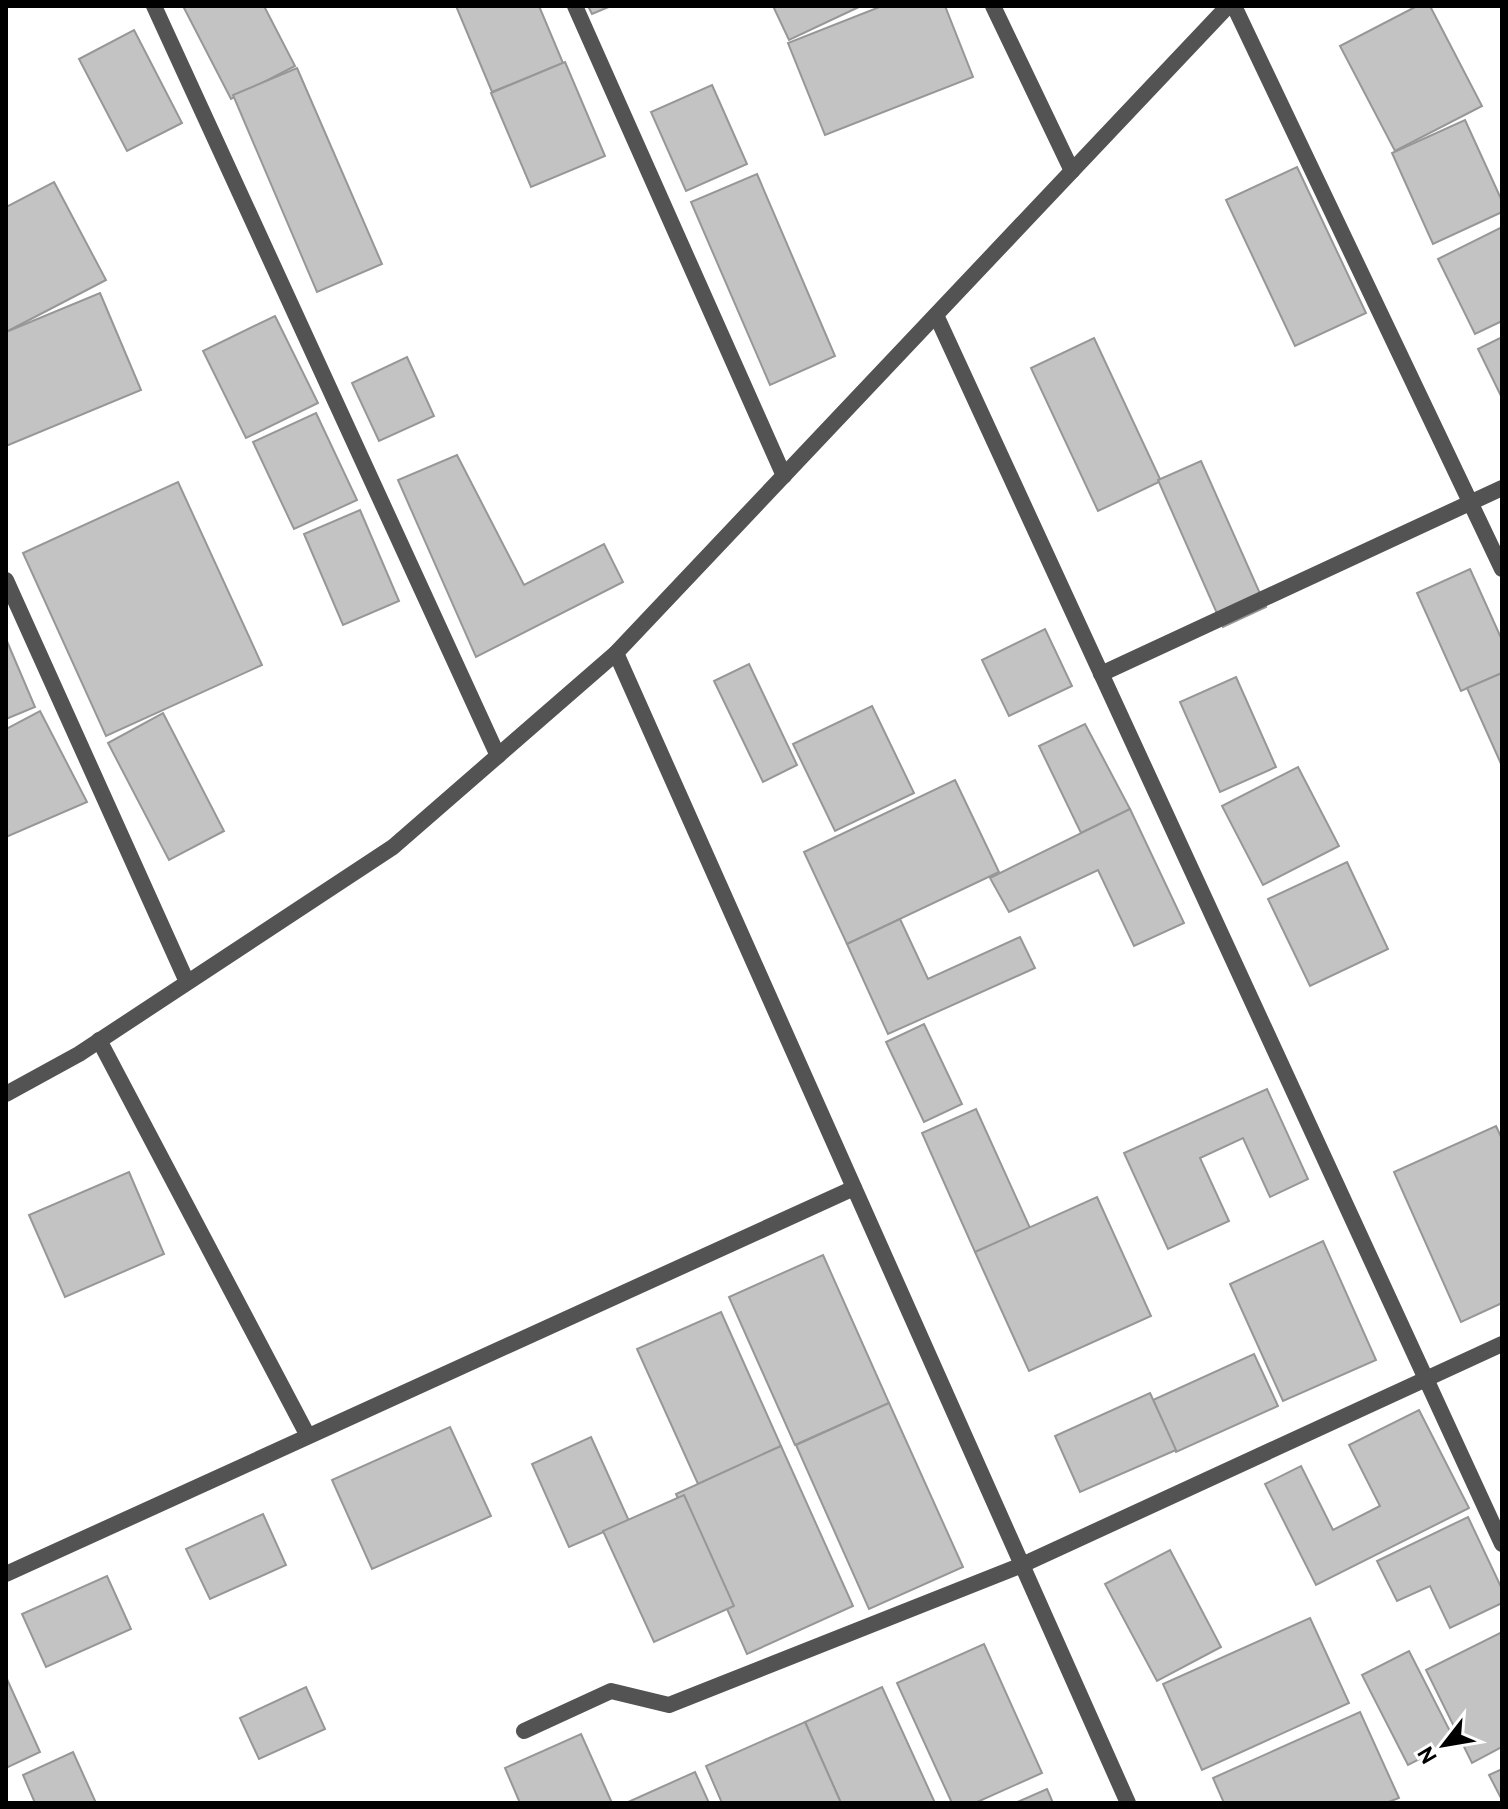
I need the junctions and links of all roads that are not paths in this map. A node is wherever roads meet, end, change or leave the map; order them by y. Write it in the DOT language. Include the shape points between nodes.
graph roads {
  1 [pos="154,6"];
  2 [pos="575,6"];
  3 [pos="993,6"];
  4 [pos="1231,6"];
  5 [pos="1072,171"];
  6 [pos="936,315"];
  7 [pos="784,476"];
  8 [pos="1502,488"];
  9 [pos="1470,503"];
  10 [pos="1502,569"];
  11 [pos="6,580"];
  12 [pos="616,653"];
  13 [pos="1101,674"];
  14 [pos="498,756"];
  15 [pos="187,982"];
  16 [pos="99,1040"];
  17 [pos="6,1094"];
  18 [pos="854,1188"];
  19 [pos="1502,1344"];
  20 [pos="1426,1378"];
  21 [pos="308,1436"];
  22 [pos="1502,1544"];
  23 [pos="1022,1565"];
  24 [pos="6,1574"];
  25 [pos="524,1731"];
  26 [pos="1128,1803"];
  1 -- 14 [label="street"];
  2 -- 7 [label="street"];
  3 -- 5 [label="street"];
  4 -- 5 [label="street"];
  4 -- 9 [label="street"];
  5 -- 6 [label="street"];
  6 -- 7 [label="street"];
  6 -- 13 [label="street"];
  7 -- 12 [label="street"];
  8 -- 9 [label="street"];
  9 -- 10 [label="street"];
  9 -- 13 [label="street"];
  11 -- 15 [label="street"];
  12 -- 14 [label="street"];
  12 -- 18 [label="street"];
  13 -- 20 [label="street"];
  14 -- 15 [label="street" via="393,847"];
  15 -- 16 [label="street"];
  16 -- 17 [label="street"];
  16 -- 21 [label="street"];
  18 -- 21 [label="street"];
  18 -- 23 [label="street"];
  19 -- 20 [label="street"];
  20 -- 22 [label="street"];
  20 -- 23 [label="street"];
  21 -- 24 [label="street"];
  23 -- 25 [label="street" via="669,1705 611,1691"];
  23 -- 26 [label="street"];
}
